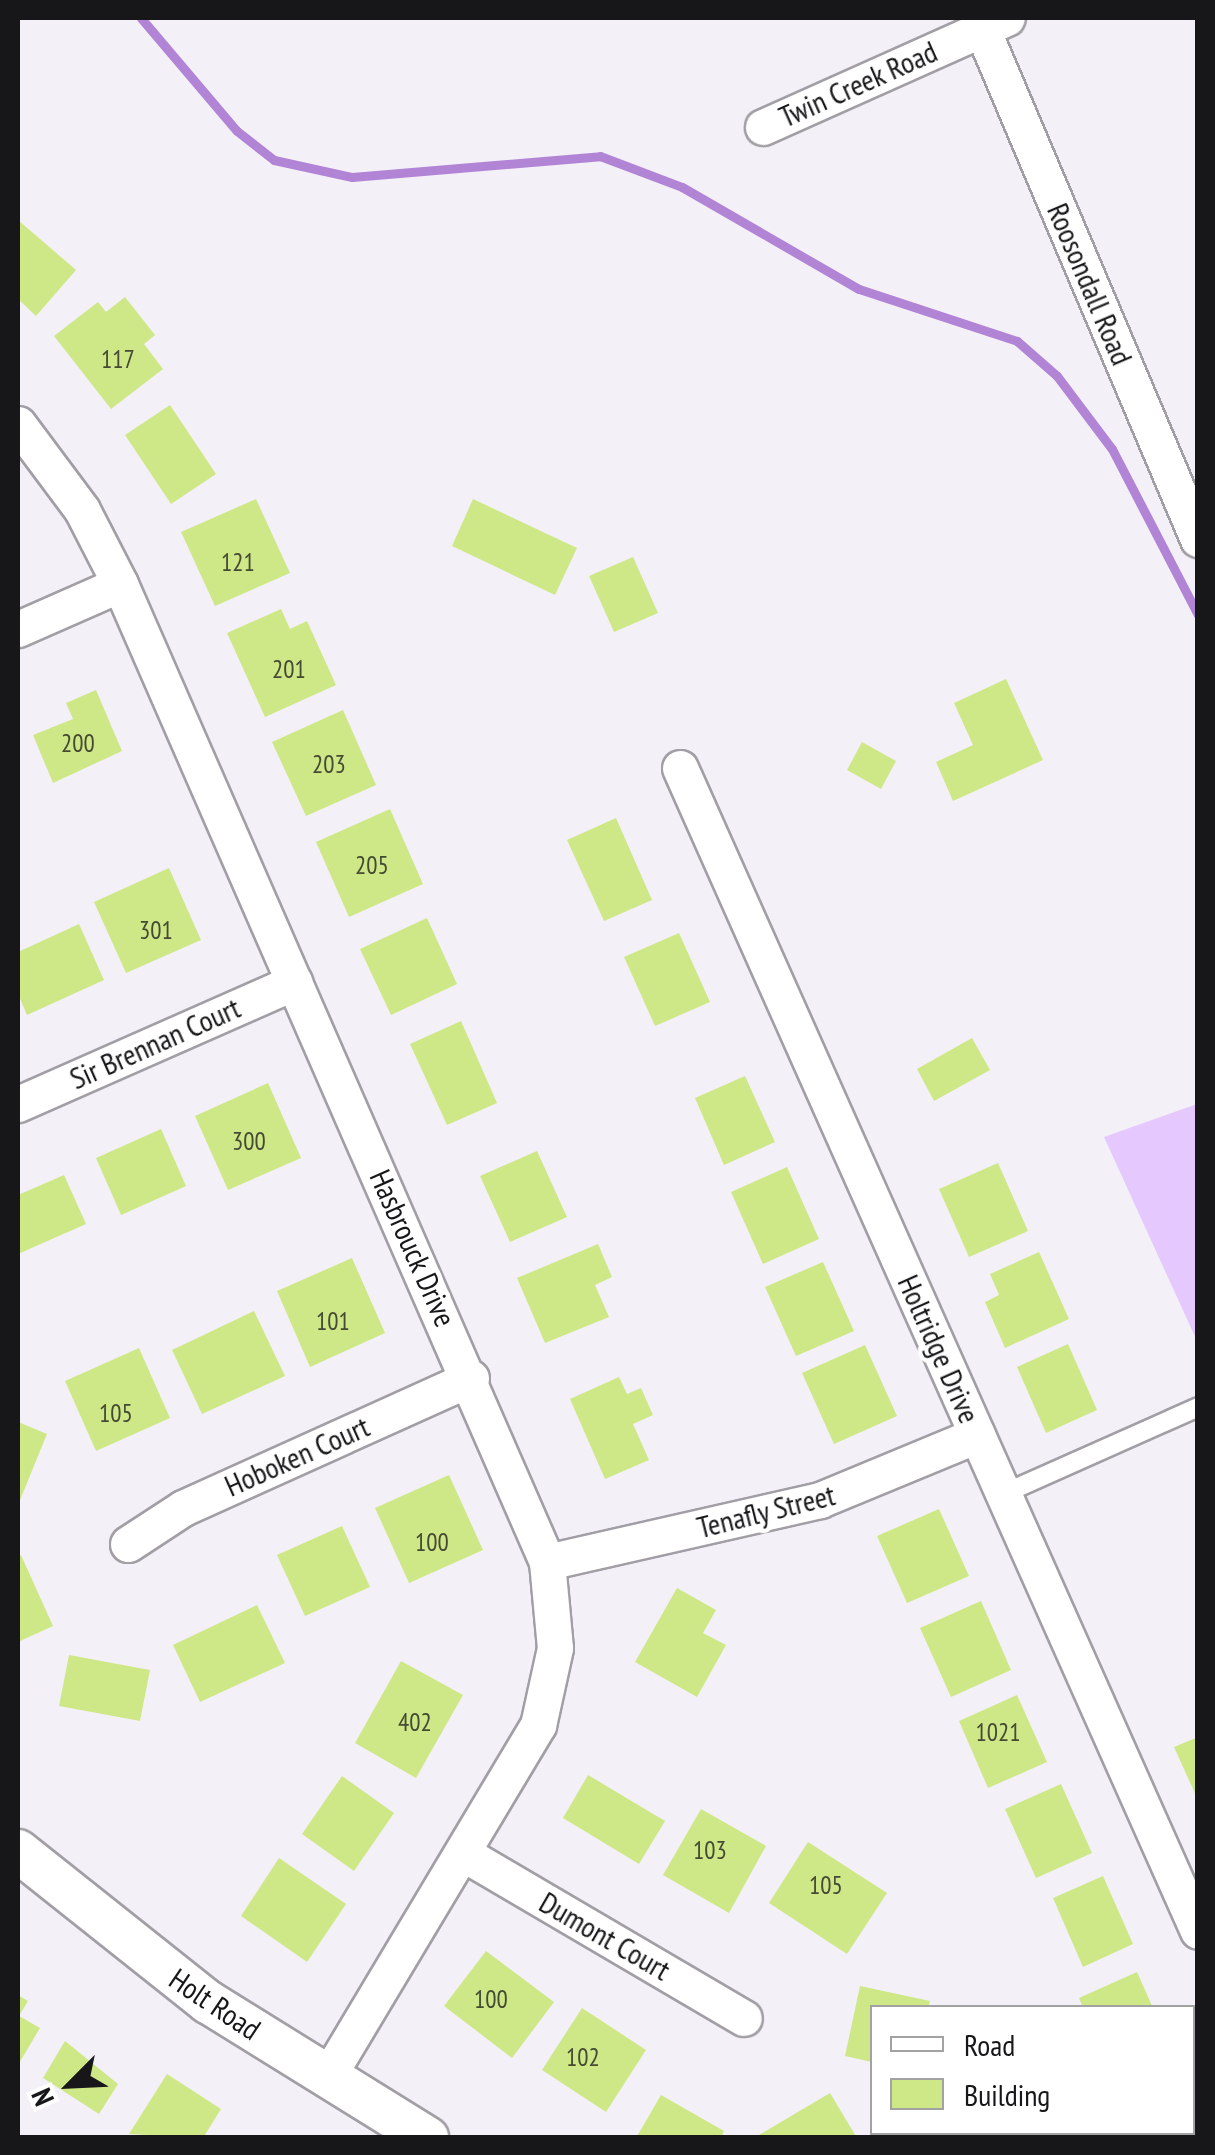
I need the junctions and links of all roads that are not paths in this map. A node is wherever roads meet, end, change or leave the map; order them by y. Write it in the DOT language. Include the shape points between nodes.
graph roads {
  1 [pos="994,23"];
  2 [pos="763,127"];
  3 [pos="18,424"];
  4 [pos="1198,539"];
  5 [pos="120,584"];
  6 [pos="18,629"];
  7 [pos="680,768"];
  8 [pos="294,982"];
  9 [pos="18,1104"];
  10 [pos="471,1378"];
  11 [pos="1198,1407"];
  12 [pos="977,1436"];
  13 [pos="1003,1494"];
  14 [pos="128,1544"];
  15 [pos="547,1562"];
  16 [pos="18,1850"];
  17 [pos="466,1855"];
  18 [pos="1188,1883"];
  19 [pos="1198,1931"];
  20 [pos="744,2018"];
  21 [pos="328,2076"];
  22 [pos="427,2138"];
  1 -- 2 [label="street, Twin Creek Road"];
  1 -- 4 [label="street, Roosondall Road"];
  3 -- 5 [label="street, Hasbrouck Drive" via="82,510"];
  5 -- 6 [label="street"];
  5 -- 8 [label="street, Hasbrouck Drive"];
  7 -- 12 [label="street, Holtridge Drive"];
  8 -- 9 [label="street, Sir Brennan Court"];
  8 -- 10 [label="street, Hasbrouck Drive"];
  10 -- 14 [label="street, Hoboken Court" via="184,1508"];
  10 -- 15 [label="street, Hasbrouck Drive"];
  11 -- 13 [label="lane"];
  12 -- 13 [label="street, Holtridge Drive"];
  12 -- 15 [label="street, Tenafly Street" via="820,1500"];
  13 -- 18 [label="street, Holtridge Drive"];
  15 -- 17 [label="street, Hasbrouck Drive" via="555,1608 548,1694 518,1768"];
  16 -- 21 [label="street, Holt Road" via="194,1992"];
  17 -- 20 [label="street, Dumont Court"];
  17 -- 21 [label="street, Hasbrouck Drive"];
  18 -- 19 [label="street, Holtridge Drive"];
  21 -- 22 [label="street, Holt Road"];
}
